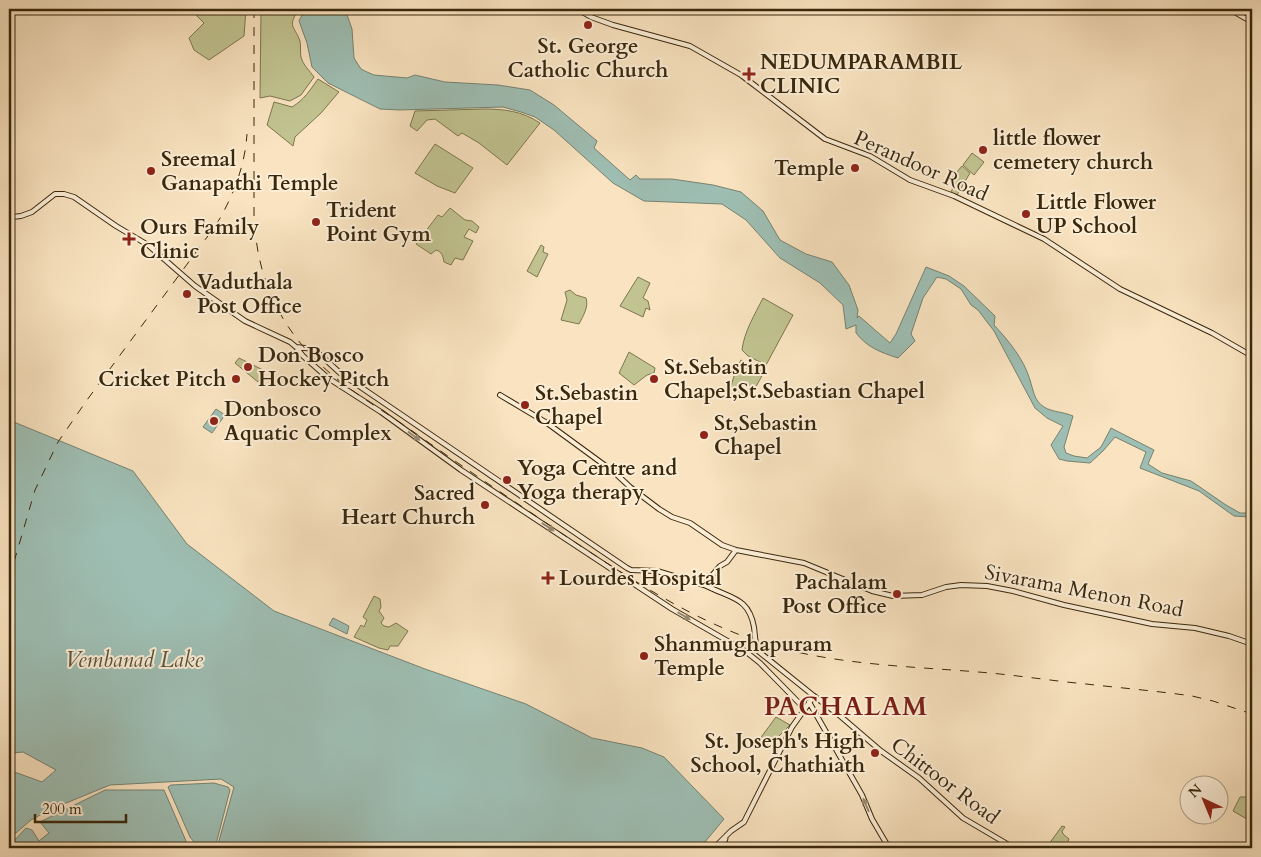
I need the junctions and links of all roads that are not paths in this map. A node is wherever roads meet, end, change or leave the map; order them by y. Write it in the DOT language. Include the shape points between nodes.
graph roads {
  1 [pos="578,9"];
  2 [pos="1230,9"];
  3 [pos="1252,22"];
  4 [pos="9,215"];
  5 [pos="296,347"];
  6 [pos="1252,356"];
  7 [pos="500,395"];
  8 [pos="736,550"];
  9 [pos="704,584"];
  10 [pos="1252,644"];
  11 [pos="814,696"];
  12 [pos="809,702"];
  13 [pos="804,708"];
  14 [pos="726,836"];
  15 [pos="714,848"];
  16 [pos="718,848"];
  17 [pos="889,848"];
  18 [pos="1014,848"];
  1 -- 6 [label="main road, Perandoor Road" via="613,25 688,45 741,75 827,140 870,156 910,180 954,196 1044,239 1120,289"];
  2 -- 3 [label="main road"];
  4 -- 5 [label="main road, Chittoor Road" via="22,216 32,212 55,194 74,196 148,245 195,286 245,321"];
  5 -- 9 [label="main road, Chittoor Road" via="314,349 340,373 627,568 656,571"];
  5 -- 13 [label="main road, one-way" via="328,378 461,470 672,609 745,651"];
  7 -- 8 [label="main road, Sivarama Menon Road" via="547,423 672,517 690,523 722,545"];
  8 -- 9 [label="main road"];
  8 -- 10 [label="main road, Sivarama Menon Road" via="804,563 872,591 894,596 922,594 961,585 987,586 1152,624 1195,628"];
  9 -- 11 [label="main road, Chittoor Road, bridge" via="745,605 753,624 758,651"];
  11 -- 12 [label="main road"];
  11 -- 18 [label="main road, Chittoor Road" via="881,752 919,778 963,818"];
  12 -- 13 [label="main road"];
  17 -- 12 [label="main road, one-way"];
  13 -- 14 [label="main road" via="740,825"];
  14 -- 15 [label="main road"];
  14 -- 16 [label="main road"];
}
